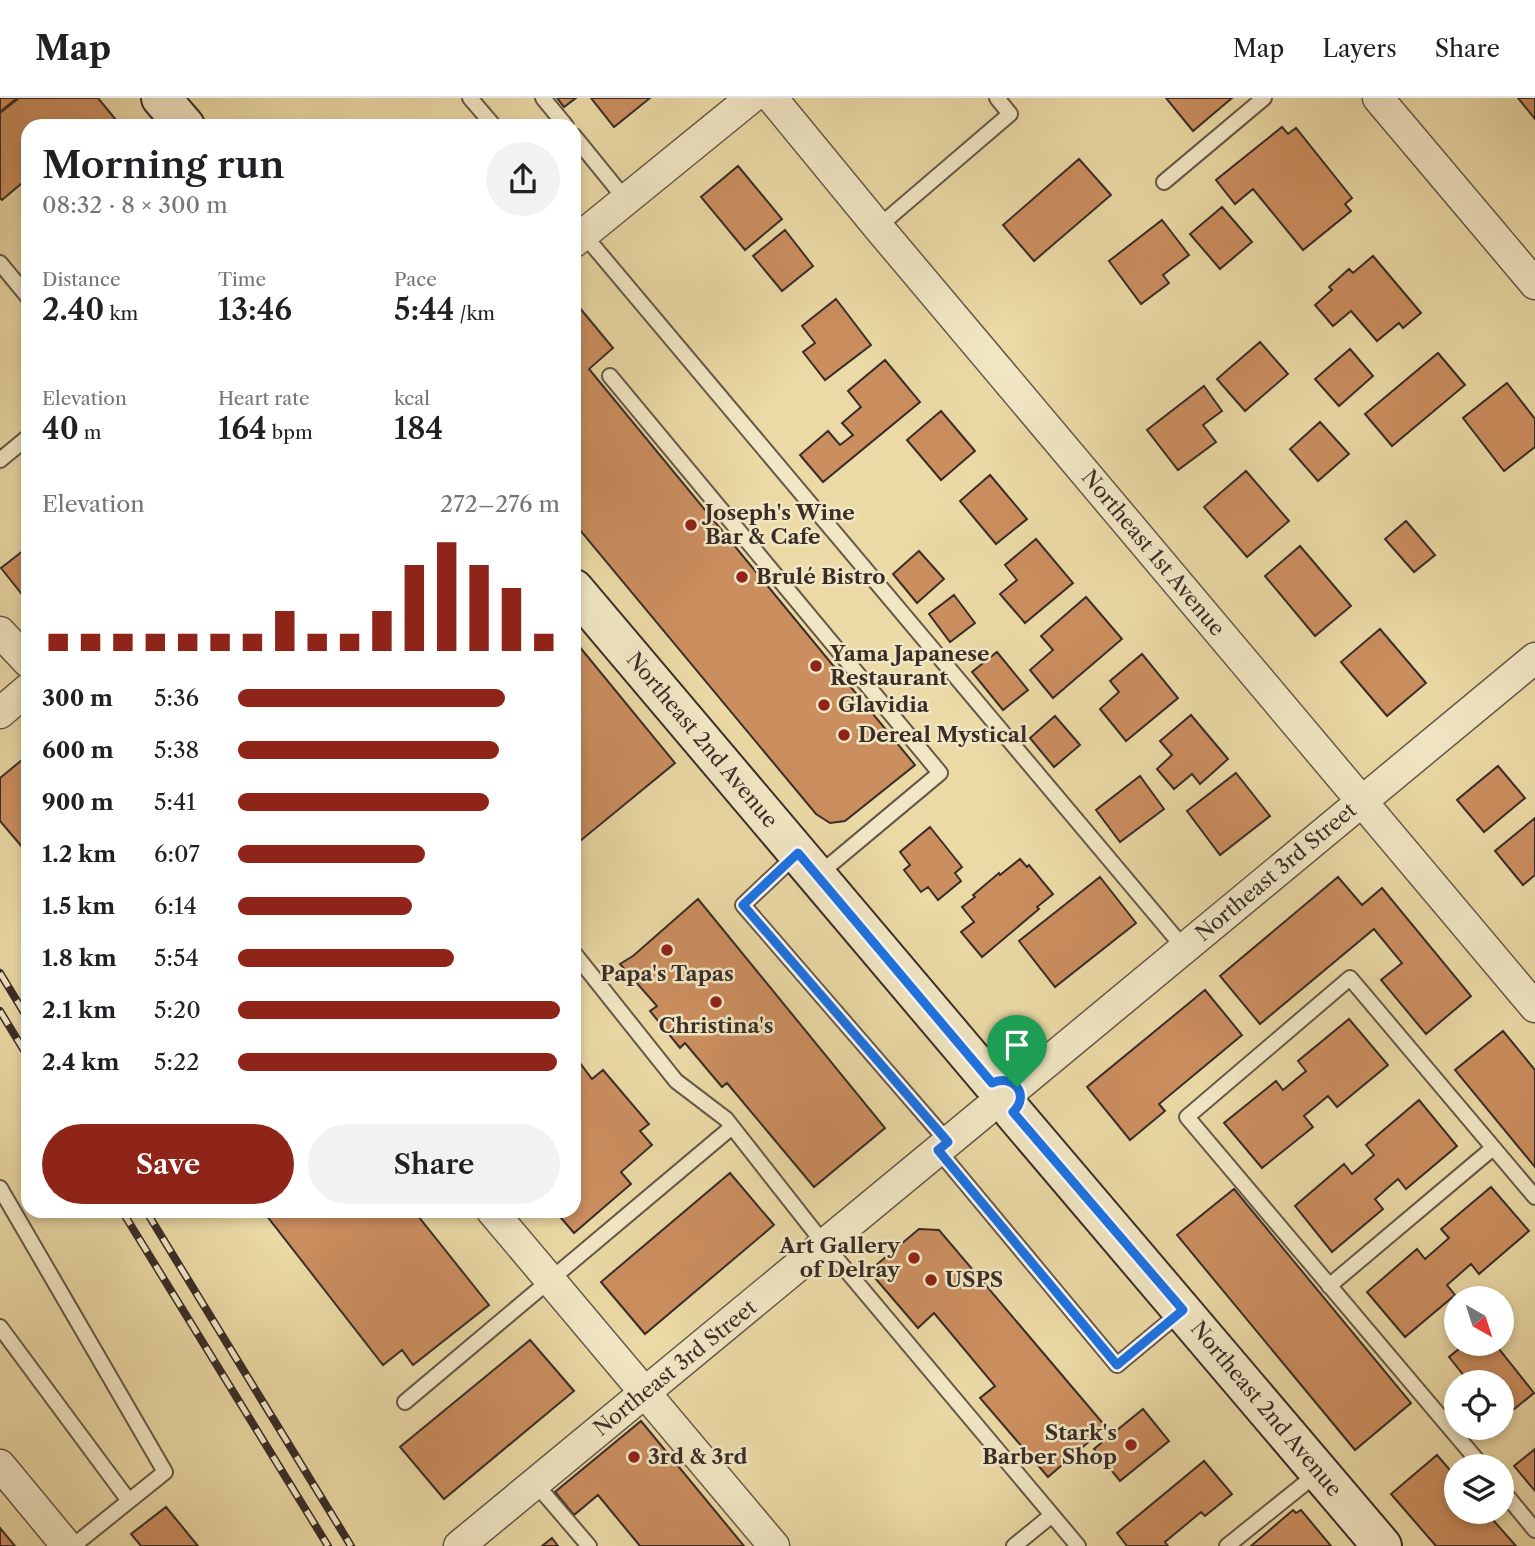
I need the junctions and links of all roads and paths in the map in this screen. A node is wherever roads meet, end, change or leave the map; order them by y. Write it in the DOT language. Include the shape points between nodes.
graph roads {
  1 [pos="161,98"];
  2 [pos="470,98"];
  3 [pos="543,98"];
  4 [pos="751,98"];
  5 [pos="772,98"];
  6 [pos="997,98"];
  7 [pos="1264,98"];
  8 [pos="1378,98"];
  9 [pos="179,119"];
  10 [pos="488,119"];
  11 [pos="560,119"];
  12 [pos="581,145"];
  13 [pos="1164,182"];
  14 [pos="626,200"];
  15 [pos="878,227"];
  16 [pos="581,230"];
  17 [pos="581,238"];
  18 [pos="0,263"];
  19 [pos="1535,284"];
  20 [pos="21,288"];
  21 [pos="610,376"];
  22 [pos="21,443"];
  23 [pos="0,460"];
  24 [pos="581,597"];
  25 [pos="0,632"];
  26 [pos="21,654"];
  27 [pos="1535,658"];
  28 [pos="21,695"];
  29 [pos="0,713"];
  30 [pos="1362,802"];
  31 [pos="807,865"];
  32 [pos="1184,948"];
  33 [pos="581,962"];
  34 [pos="1535,1007"];
  35 [pos="1002,1098"];
  36 [pos="732,1127"];
  37 [pos="943,1146"];
  38 [pos="1493,1148"];
  39 [pos="0,1188"];
  40 [pos="1535,1197"];
  41 [pos="498,1218"];
  42 [pos="825,1245"];
  43 [pos="550,1279"];
  44 [pos="1329,1286"];
  45 [pos="1183,1310"];
  46 [pos="0,1327"];
  47 [pos="645,1392"];
  48 [pos="405,1402"];
  49 [pos="1472,1454"];
  50 [pos="0,1465"];
  51 [pos="1319,1472"];
  52 [pos="535,1483"];
  53 [pos="129,1501"];
  54 [pos="1514,1505"];
  55 [pos="1052,1515"];
  56 [pos="1535,1530"];
  57 [pos="67,1546"];
  58 [pos="73,1546"];
  59 [pos="459,1546"];
  60 [pos="589,1546"];
  61 [pos="774,1546"];
  62 [pos="1014,1546"];
  63 [pos="1078,1546"];
  64 [pos="1227,1546"];
  65 [pos="1382,1546"];
  1 -- 9 [label="street"];
  2 -- 10 [label="lane"];
  3 -- 11 [label="lane"];
  4 -- 14 [label="street"];
  5 -- 15 [label="street, Northeast 1st Avenue"];
  6 -- 15 [label="lane" via="1010,114"];
  7 -- 13 [label="lane"];
  8 -- 19 [label="street"];
  12 -- 14 [label="lane"];
  14 -- 16 [label="street"];
  15 -- 30 [label="street, Northeast 1st Avenue"];
  17 -- 32 [label="lane"];
  18 -- 20 [label="lane"];
  21 -- 31 [label="lane" via="940,773"];
  22 -- 23 [label="lane"];
  24 -- 31 [label="street, Northeast 2nd Avenue"];
  25 -- 26 [label="street"];
  27 -- 30 [label="street, Northeast 3rd Street"];
  28 -- 29 [label="street"];
  30 -- 32 [label="street, Northeast 3rd Street"];
  30 -- 34 [label="street, Northeast 1st Avenue"];
  31 -- 35 [label="street, Northeast 2nd Avenue"];
  31 -- 37 [label="lane" via="743,905"];
  32 -- 35 [label="street, Northeast 3rd Street"];
  33 -- 36 [label="lane" via="676,1081"];
  35 -- 37 [label="street, Northeast 3rd Street"];
  35 -- 45 [label="street, Northeast 2nd Avenue"];
  36 -- 42 [label="lane"];
  36 -- 43 [label="lane"];
  37 -- 42 [label="street, Northeast 3rd Street"];
  37 -- 45 [label="lane" via="1117,1365"];
  38 -- 40 [label="lane"];
  38 -- 44 [label="lane"];
  38 -- 44 [label="lane" via="1350,978 1187,1117"];
  39 -- 53 [label="lane" via="165,1472"];
  41 -- 43 [label="street"];
  42 -- 47 [label="street, Northeast 3rd Street"];
  42 -- 55 [label="lane"];
  43 -- 47 [label="street"];
  43 -- 48 [label="lane"];
  44 -- 49 [label="lane"];
  45 -- 51 [label="street, Northeast 2nd Avenue"];
  46 -- 53 [label="lane"];
  47 -- 52 [label="street, Northeast 3rd Street"];
  47 -- 61 [label="street"];
  50 -- 57 [label="street"];
  51 -- 64 [label="lane"];
  51 -- 65 [label="street, Northeast 2nd Avenue"];
  52 -- 59 [label="street, Northeast 3rd Street"];
  52 -- 60 [label="lane"];
  53 -- 58 [label="lane"];
  54 -- 56 [label="lane"];
  55 -- 62 [label="lane"];
  55 -- 63 [label="lane"];
}
